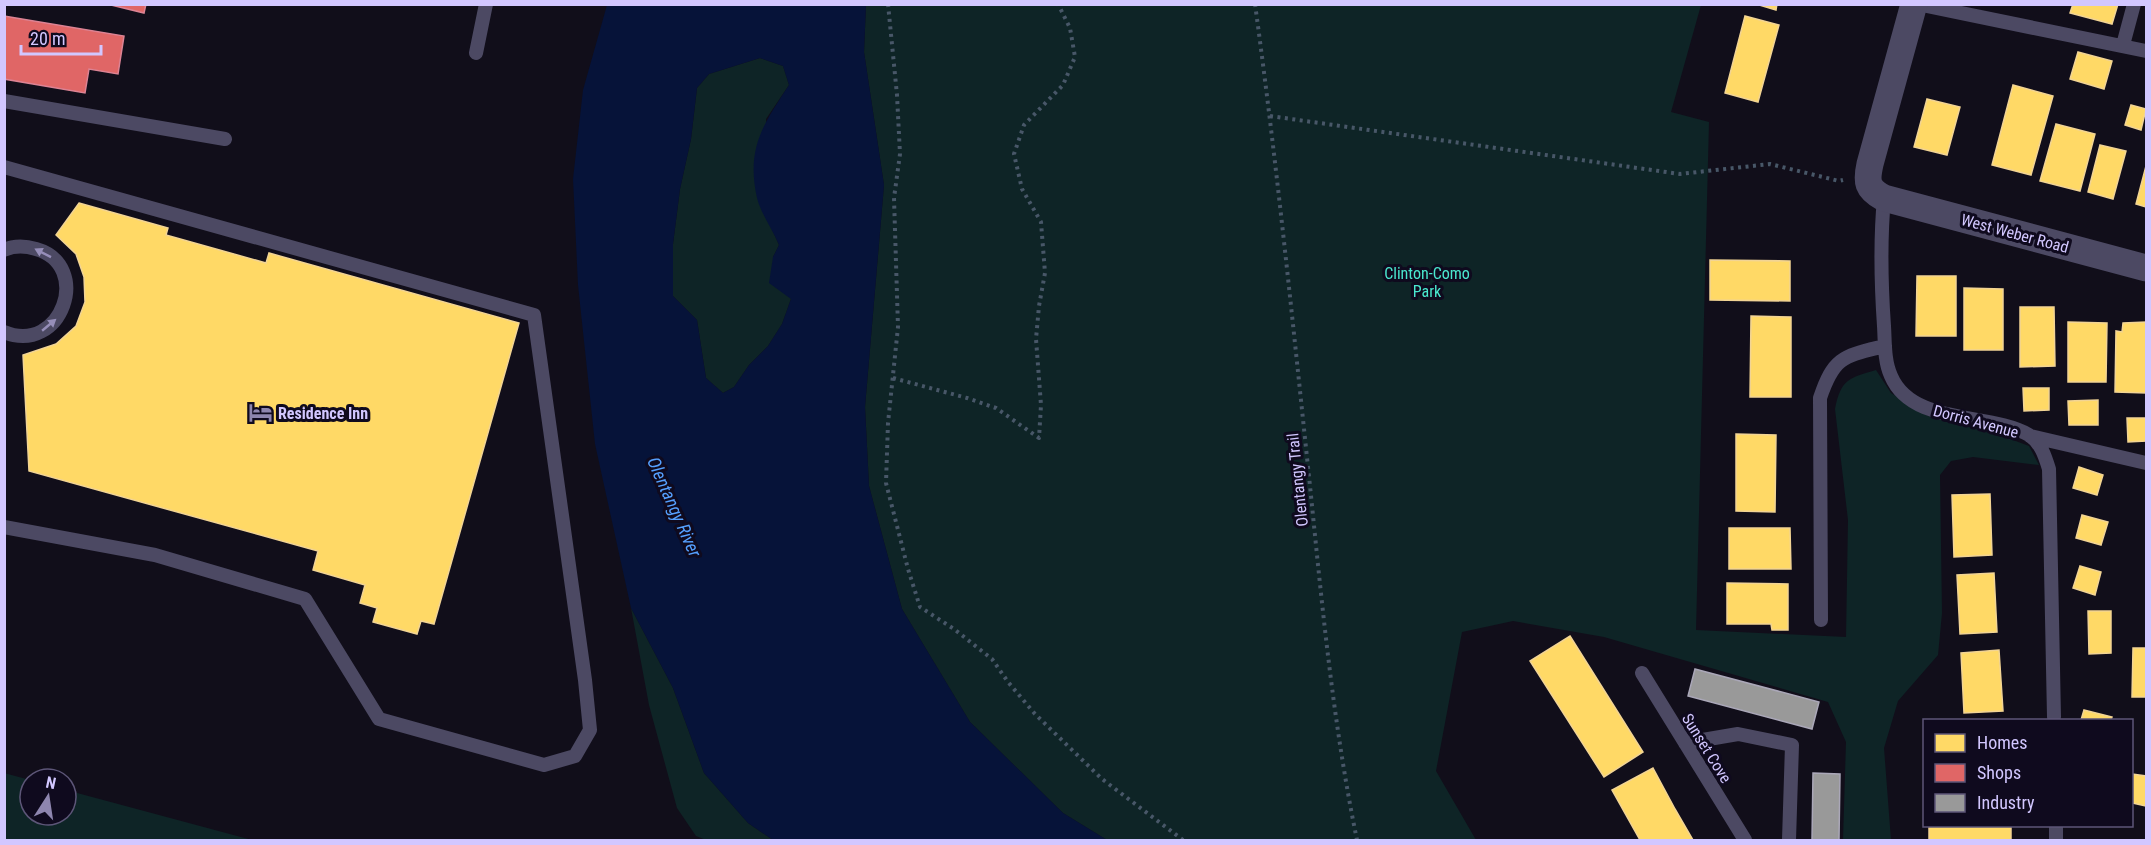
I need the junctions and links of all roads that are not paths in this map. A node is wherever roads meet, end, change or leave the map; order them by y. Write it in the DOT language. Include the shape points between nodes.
graph roads {
  1 [pos="486,4"];
  2 [pos="1916,4"];
  3 [pos="2134,4"];
  4 [pos="2123,45"];
  5 [pos="2146,51"];
  6 [pos="476,53"];
  7 [pos="4,101"];
  8 [pos="225,139"];
  9 [pos="4,166"];
  10 [pos="1884,198"];
  11 [pos="4,250"];
  12 [pos="2146,268"];
  13 [pos="4,332"];
  14 [pos="1885,346"];
  15 [pos="2030,436"];
  16 [pos="2146,464"];
  17 [pos="4,527"];
  18 [pos="1821,620"];
  19 [pos="1642,673"];
  20 [pos="2054,717"];
  21 [pos="1685,743"];
  22 [pos="1745,840"];
  23 [pos="1789,840"];
  1 -- 6 [label="lane"];
  2 -- 4 [label="lane"];
  2 -- 10 [label="street" via="1868,175 1874,193"];
  3 -- 4 [label="lane"];
  4 -- 5 [label="lane"];
  7 -- 8 [label="lane"];
  9 -- 17 [label="lane" via="534,315 590,730 575,756 544,765 379,719 305,599 155,555"];
  10 -- 12 [label="street, West Weber Road"];
  10 -- 14 [label="lane, Dorris Avenue" via="1881,270"];
  13 -- 11 [label="lane, one-way" via="26,336 41,332 62,313 67,299 62,269 52,258 25,246"];
  14 -- 15 [label="lane, Dorris Avenue" via="1890,375 1904,395 1937,412 2012,428"];
  14 -- 18 [label="lane" via="1854,354 1836,364 1820,398"];
  15 -- 16 [label="lane"];
  15 -- 20 [label="lane, Dorris Avenue" via="2043,450 2049,470"];
  19 -- 21 [label="lane, Sunset Cove"];
  21 -- 22 [label="lane, Sunset Cove"];
  21 -- 23 [label="lane" via="1738,734 1792,745"];
}
